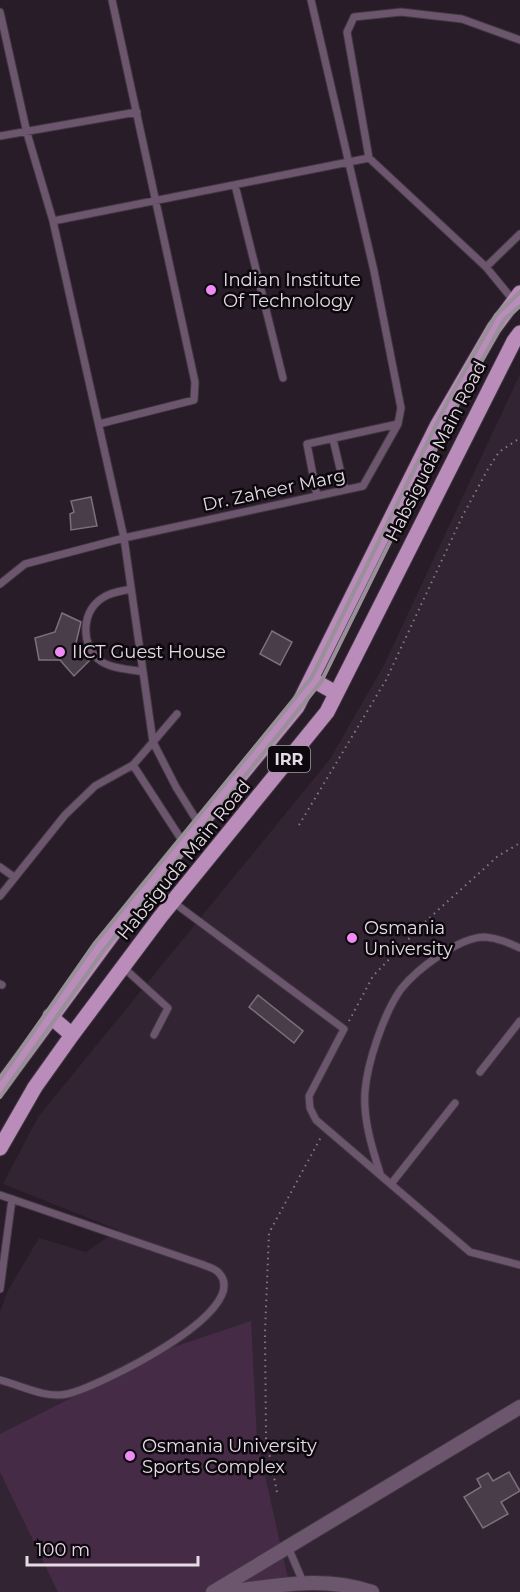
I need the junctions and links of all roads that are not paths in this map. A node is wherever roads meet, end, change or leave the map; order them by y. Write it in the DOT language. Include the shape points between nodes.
graph roads {
  1 [pos="112,0"];
  2 [pos="311,0"];
  3 [pos="0,12"];
  4 [pos="520,40"];
  5 [pos="137,112"];
  6 [pos="27,133"];
  7 [pos="0,136"];
  8 [pos="369,158"];
  9 [pos="348,162"];
  10 [pos="235,184"];
  11 [pos="156,199"];
  12 [pos="53,221"];
  13 [pos="520,234"];
  14 [pos="486,267"];
  15 [pos="516,297"];
  16 [pos="520,333"];
  17 [pos="283,378"];
  18 [pos="99,424"];
  19 [pos="398,424"];
  20 [pos="333,439"];
  21 [pos="345,490"];
  22 [pos="317,496"];
  23 [pos="124,538"];
  24 [pos="0,584"];
  25 [pos="131,589"];
  26 [pos="143,672"];
  27 [pos="311,679"];
  28 [pos="336,693"];
  29 [pos="177,714"];
  30 [pos="153,742"];
  31 [pos="133,765"];
  32 [pos="199,824"];
  33 [pos="183,842"];
  34 [pos="0,867"];
  35 [pos="14,877"];
  36 [pos="0,896"];
  37 [pos="173,902"];
  38 [pos="520,948"];
  39 [pos="124,967"];
  40 [pos="50,1016"];
  41 [pos="520,1021"];
  42 [pos="72,1035"];
  43 [pos="154,1035"];
  44 [pos="480,1072"];
  45 [pos="0,1087"];
  46 [pos="455,1104"];
  47 [pos="0,1148"];
  48 [pos="381,1175"];
  49 [pos="391,1184"];
  50 [pos="0,1195"];
  51 [pos="12,1199"];
  52 [pos="520,1265"];
  53 [pos="0,1289"];
  54 [pos="0,1380"];
  55 [pos="520,1407"];
  56 [pos="288,1547"];
  57 [pos="303,1582"];
  58 [pos="213,1592"];
  59 [pos="228,1592"];
  60 [pos="372,1592"];
  1 -- 5 [label="lane"];
  2 -- 9 [label="lane, Dr. Zaheer Marg"];
  3 -- 6 [label="lane"];
  4 -- 8 [label="lane" via="462,19 401,12 354,17 347,32"];
  5 -- 6 [label="lane"];
  5 -- 11 [label="lane"];
  6 -- 7 [label="lane"];
  6 -- 12 [label="lane"];
  8 -- 9 [label="lane"];
  8 -- 14 [label="lane"];
  9 -- 10 [label="lane"];
  9 -- 19 [label="lane, Dr. Zaheer Marg" via="401,408"];
  10 -- 11 [label="lane"];
  10 -- 17 [label="lane"];
  11 -- 12 [label="lane"];
  11 -- 18 [label="lane" via="195,382 194,400"];
  12 -- 18 [label="lane"];
  13 -- 14 [label="lane"];
  14 -- 15 [label="lane"];
  15 -- 27 [label="main road, Habsiguda Main Road / IRR" via="437,426"];
  16 -- 28 [label="main road, Habsiguda Main Road / IRR"];
  18 -- 23 [label="lane"];
  19 -- 20 [label="lane"];
  19 -- 21 [label="lane, Dr. Zaheer Marg" via="365,484"];
  20 -- 21 [label="lane"];
  20 -- 22 [label="lane" via="307,444"];
  21 -- 22 [label="lane, Dr. Zaheer Marg"];
  22 -- 23 [label="lane, Dr. Zaheer Marg"];
  23 -- 24 [label="lane, Dr. Zaheer Marg" via="25,564"];
  23 -- 25 [label="lane"];
  25 -- 26 [label="lane"];
  25 -- 26 [label="lane" via="110,594 96,603 86,621 86,633 98,659 109,666"];
  26 -- 30 [label="lane"];
  27 -- 28 [label="main road"];
  27 -- 32 [label="main road, Habsiguda Main Road / IRR" via="297,707"];
  28 -- 37 [label="main road, Habsiguda Main Road / IRR" via="327,712"];
  29 -- 30 [label="lane"];
  30 -- 31 [label="lane"];
  30 -- 32 [label="lane"];
  31 -- 33 [label="lane"];
  31 -- 35 [label="lane" via="95,786 65,815"];
  32 -- 33 [label="main road, Habsiguda Main Road / IRR"];
  33 -- 40 [label="main road, Habsiguda Main Road / IRR"];
  34 -- 35 [label="lane"];
  35 -- 36 [label="lane"];
  37 -- 39 [label="main road, Habsiguda Main Road / IRR"];
  37 -- 48 [label="lane" via="344,1029 309,1096 310,1108 316,1120"];
  38 -- 48 [label="lane" via="484,937 464,942 443,952 401,989 380,1032 365,1092 370,1138"];
  39 -- 42 [label="main road, Habsiguda Main Road / IRR"];
  39 -- 43 [label="lane" via="168,1008"];
  40 -- 42 [label="main road"];
  40 -- 45 [label="main road, Habsiguda Main Road / IRR"];
  41 -- 44 [label="lane"];
  42 -- 47 [label="main road, Habsiguda Main Road / IRR" via="35,1087"];
  46 -- 49 [label="lane"];
  48 -- 49 [label="lane"];
  49 -- 52 [label="lane" via="470,1252"];
  50 -- 51 [label="lane"];
  51 -- 53 [label="lane"];
  51 -- 54 [label="lane" via="201,1264 218,1272 224,1283 222,1296 200,1322 159,1351 101,1383 65,1395 38,1392"];
  55 -- 56 [label="street"];
  56 -- 57 [label="lane"];
  56 -- 58 [label="street"];
  57 -- 59 [label="street"];
  57 -- 60 [label="street" via="344,1584"];
}
